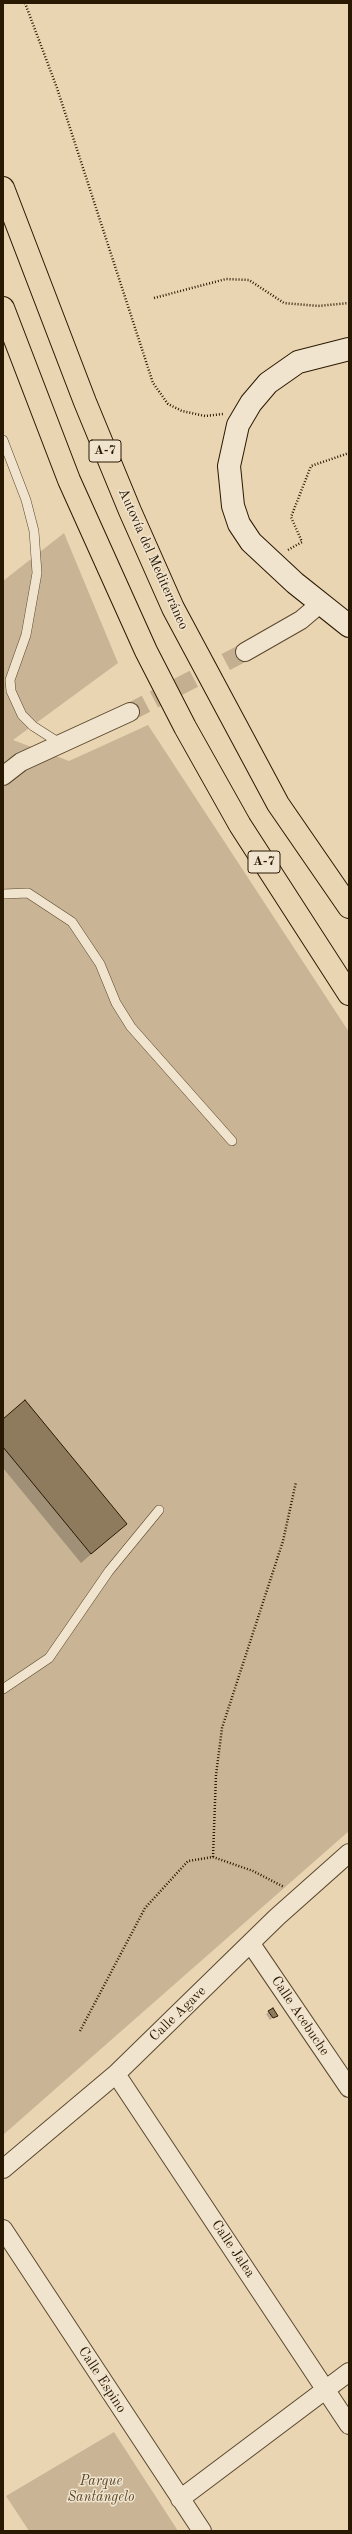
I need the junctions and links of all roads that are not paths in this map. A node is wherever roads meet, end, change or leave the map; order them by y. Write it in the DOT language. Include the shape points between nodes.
graph roads {
  1 [pos="3,188"];
  2 [pos="3,308"];
  3 [pos="349,350"];
  4 [pos="3,440"];
  5 [pos="320,603"];
  6 [pos="349,626"];
  7 [pos="245,652"];
  8 [pos="130,712"];
  9 [pos="61,744"];
  10 [pos="3,776"];
  11 [pos="3,894"];
  12 [pos="349,907"];
  13 [pos="349,994"];
  14 [pos="232,1141"];
  15 [pos="159,1510"];
  16 [pos="3,1689"];
  17 [pos="349,1853"];
  18 [pos="251,1944"];
  19 [pos="116,2074"];
  20 [pos="349,2088"];
  21 [pos="3,2169"];
  22 [pos="3,2229"];
  23 [pos="349,2372"];
  24 [pos="326,2389"];
  25 [pos="349,2425"];
  26 [pos="180,2499"];
  27 [pos="202,2531"];
  1 -- 12 [label="highway, Autovía del Mediterráneo / A-7" via="85,402 173,608 278,804"];
  2 -- 13 [label="highway, A-7" via="69,480 160,678 240,825"];
  3 -- 5 [label="street" via="298,362 268,383 251,403 238,425 229,466 233,506 239,524 267,559"];
  4 -- 9 [label="lane" via="26,500 34,531 37,573 26,634 10,680 11,691 22,715 33,726"];
  5 -- 6 [label="street"];
  5 -- 7 [label="street" via="301,620"];
  8 -- 9 [label="street"];
  9 -- 10 [label="street" via="21,762"];
  11 -- 14 [label="lane" via="28,893 72,922 100,964 116,1002 131,1027"];
  15 -- 16 [label="lane" via="109,1571 48,1658"];
  17 -- 18 [label="street, Calle Agave"];
  18 -- 19 [label="street, Calle Agave"];
  18 -- 20 [label="street, Calle Acebuche"];
  19 -- 21 [label="street, Calle Agave"];
  19 -- 24 [label="street, Calle Jalea"];
  22 -- 26 [label="street, Calle Espino"];
  23 -- 24 [label="street"];
  24 -- 25 [label="street, Calle Jalea"];
  24 -- 26 [label="street"];
  26 -- 27 [label="street, Calle Espino"];
}
